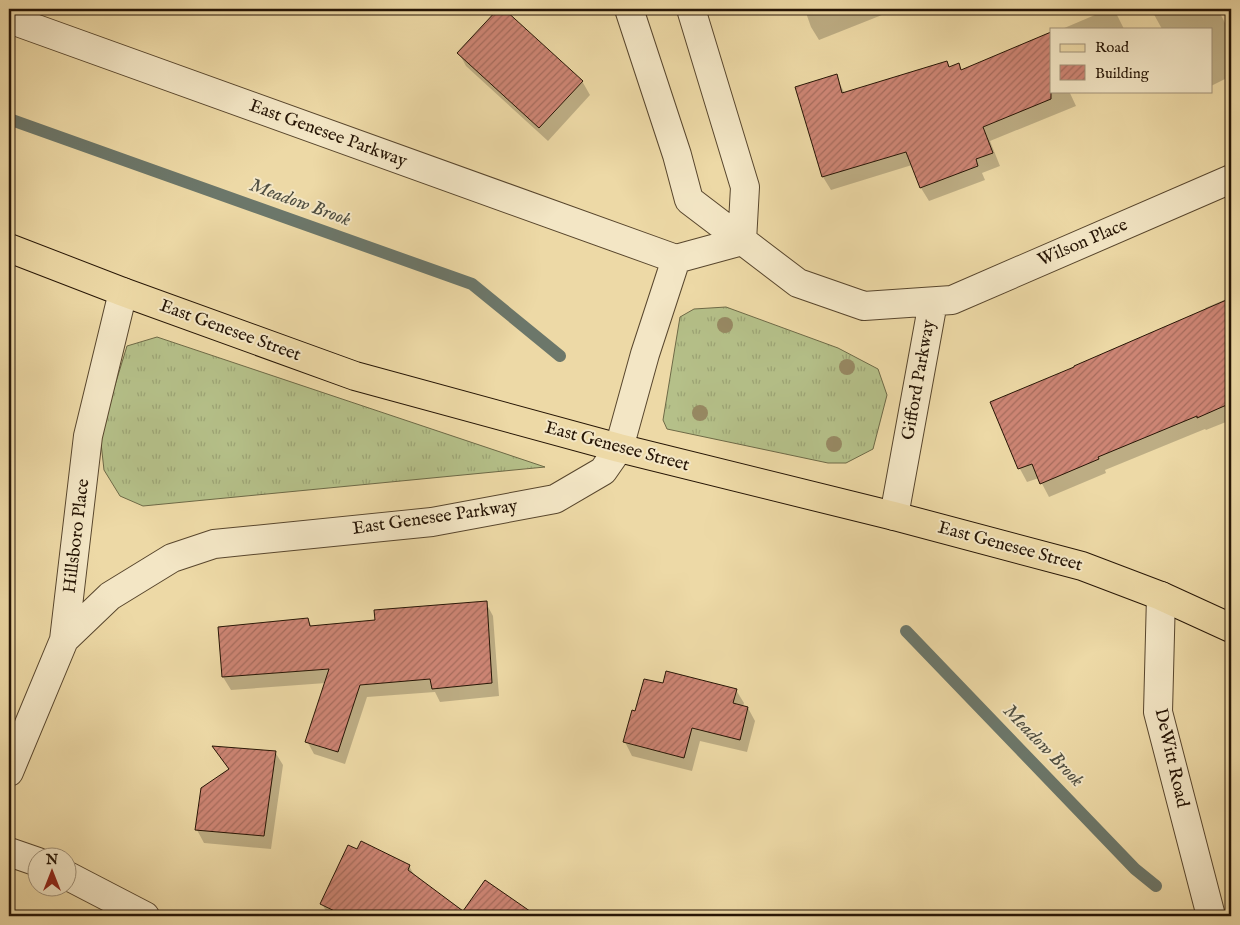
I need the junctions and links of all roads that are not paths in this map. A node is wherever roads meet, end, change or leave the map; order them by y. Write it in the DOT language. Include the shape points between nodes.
graph roads {
  1 [pos="629,9"];
  2 [pos="691,9"];
  3 [pos="9,19"];
  4 [pos="1231,179"];
  5 [pos="742,241"];
  6 [pos="9,248"];
  7 [pos="676,259"];
  8 [pos="123,292"];
  9 [pos="933,302"];
  10 [pos="618,448"];
  11 [pos="894,516"];
  12 [pos="1160,596"];
  13 [pos="1231,628"];
  14 [pos="64,640"];
  15 [pos="9,772"];
  16 [pos="9,852"];
  17 [pos="28,859"];
  18 [pos="78,881"];
  19 [pos="145,916"];
  20 [pos="1211,916"];
  1 -- 5 [label="street, Gifford Parkway" via="689,200"];
  2 -- 5 [label="street" via="745,187"];
  3 -- 7 [label="street, East Genesee Parkway"];
  4 -- 9 [label="street, Wilson Place" via="952,300"];
  5 -- 7 [label="street"];
  5 -- 9 [label="street, Gifford Parkway" via="798,283 864,306"];
  6 -- 8 [label="main road, East Genesee Street"];
  7 -- 10 [label="street, East Genesee Parkway"];
  8 -- 10 [label="main road, East Genesee Street" via="355,376"];
  8 -- 14 [label="street, Hillsboro Place" via="88,436"];
  9 -- 11 [label="street, Gifford Parkway"];
  10 -- 11 [label="main road, East Genesee Street"];
  10 -- 14 [label="street, East Genesee Parkway" via="603,471 556,499 432,522 214,544 172,558 110,596"];
  11 -- 12 [label="main road, East Genesee Street" via="1082,566"];
  12 -- 13 [label="main road, East Genesee Street"];
  12 -- 20 [label="street, DeWitt Road" via="1158,712"];
  14 -- 15 [label="street, Hillsboro Place"];
  16 -- 17 [label="street"];
  18 -- 19 [label="street"];
}
